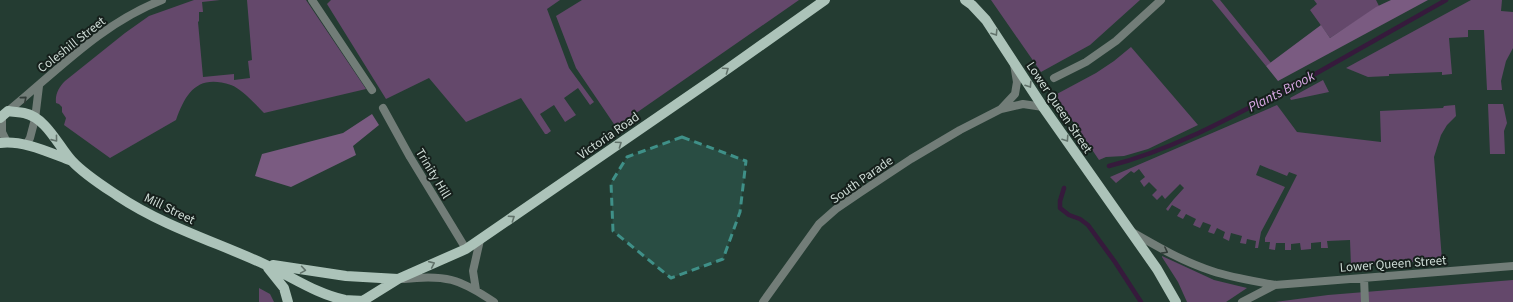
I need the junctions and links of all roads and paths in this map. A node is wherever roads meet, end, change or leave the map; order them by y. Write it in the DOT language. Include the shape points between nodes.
graph roads {
  1 [pos="162,0"];
  2 [pos="312,0"];
  3 [pos="825,0"];
  4 [pos="1161,0"];
  5 [pos="969,2"];
  6 [pos="1014,63"];
  7 [pos="1054,78"];
  8 [pos="39,86"];
  9 [pos="372,90"];
  10 [pos="1043,107"];
  11 [pos="383,108"];
  12 [pos="1001,109"];
  13 [pos="3,116"];
  14 [pos="36,119"];
  15 [pos="3,143"];
  16 [pos="26,145"];
  17 [pos="72,161"];
  18 [pos="1131,232"];
  19 [pos="480,240"];
  20 [pos="466,249"];
  21 [pos="264,264"];
  22 [pos="1513,266"];
  23 [pos="1364,278"];
  24 [pos="398,279"];
  25 [pos="1275,285"];
  26 [pos="476,290"];
  27 [pos="362,301"];
  28 [pos="288,302"];
  29 [pos="494,302"];
  30 [pos="764,302"];
  31 [pos="1176,302"];
  32 [pos="1242,302"];
  33 [pos="1365,302"];
  1 -- 8 [label="street, Coleshill Street" via="108,29"];
  2 -- 9 [label="street"];
  19 -- 3 [label="main road, Victoria Road, one-way"];
  4 -- 7 [label="street" via="1116,41 1086,62"];
  5 -- 6 [label="main road, Lower Queen Street, one-way" via="986,20"];
  6 -- 10 [label="main road, Lower Queen Street, one-way"];
  6 -- 12 [label="street, South Parade" via="1017,82 1015,94"];
  13 -- 8 [label="street, Coleshill Street, one-way"];
  8 -- 14 [label="street"];
  10 -- 12 [label="street, South Parade" via="1023,104"];
  10 -- 18 [label="main road, Lower Queen Street, one-way"];
  11 -- 20 [label="street, Trinity Hill"];
  12 -- 30 [label="street, South Parade" via="911,159 836,209 819,224"];
  13 -- 14 [label="main road" via="25,113"];
  13 -- 15 [label="street"];
  14 -- 16 [label="street"];
  14 -- 17 [label="main road, Mill Street, one-way"];
  15 -- 16 [label="main road, Mill Street"];
  16 -- 17 [label="main road, Mill Street"];
  17 -- 21 [label="main road, Mill Street" via="119,197 157,218"];
  18 -- 25 [label="street, Lower Queen Street, one-way" via="1181,259 1212,271"];
  18 -- 31 [label="main road, Lower Queen Street"];
  19 -- 20 [label="main road, Victoria Road"];
  19 -- 26 [label="street" via="473,271"];
  24 -- 20 [label="main road, Victoria Road, one-way"];
  21 -- 24 [label="main road, Mill Street, one-way" via="346,276"];
  21 -- 27 [label="main road, Mill Street" via="333,297"];
  21 -- 28 [label="main road, Mill Street" via="284,288"];
  22 -- 23 [label="street, Lower Queen Street"];
  23 -- 25 [label="street, Lower Queen Street"];
  23 -- 33 [label="street"];
  24 -- 26 [label="street" via="425,276 451,279"];
  24 -- 27 [label="main road, Victoria Road"];
  25 -- 32 [label="street, Lower Queen Street"];
  26 -- 29 [label="street"];
}
